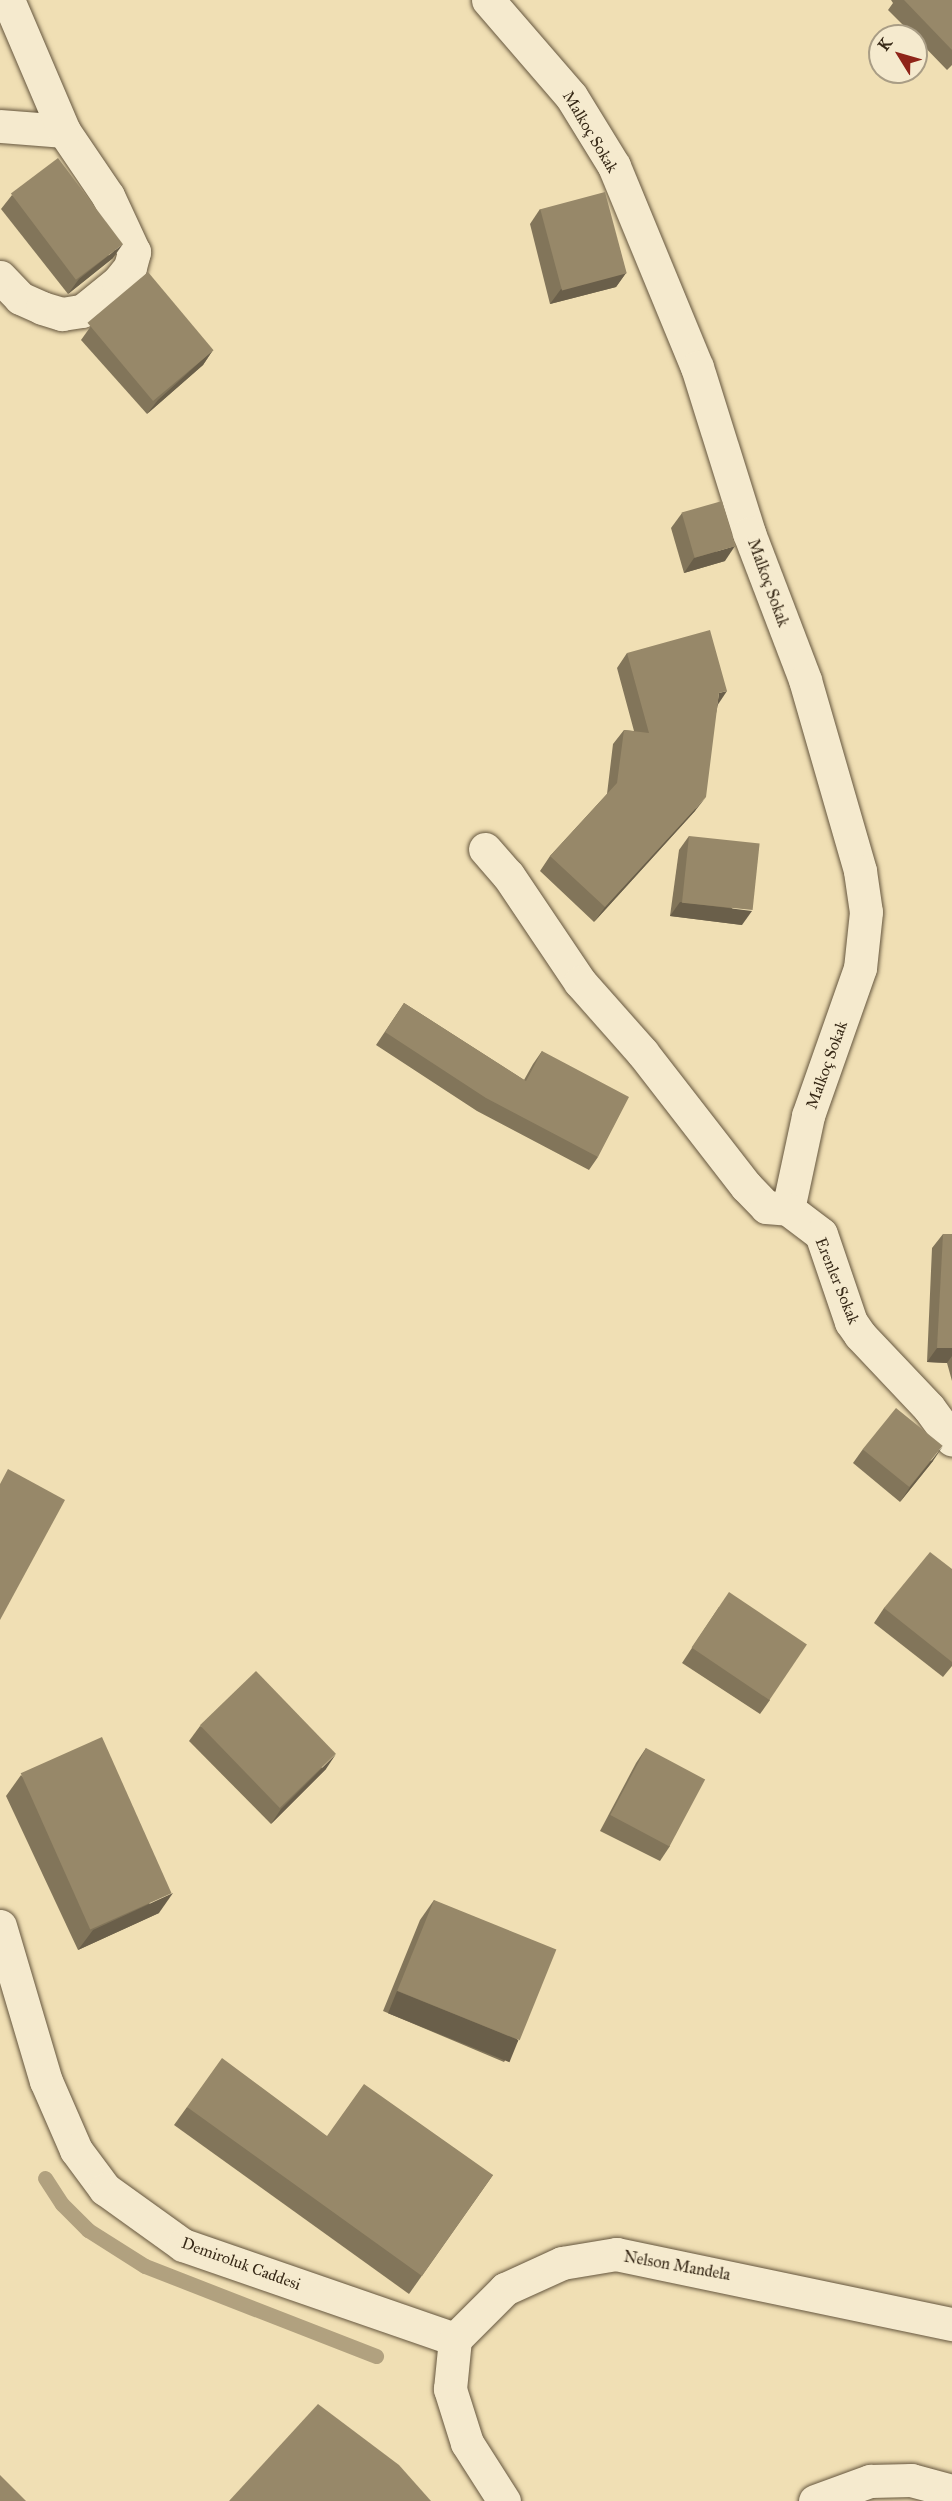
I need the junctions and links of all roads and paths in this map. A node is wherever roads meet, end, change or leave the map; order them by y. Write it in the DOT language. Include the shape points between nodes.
graph roads {
  1 [pos="8,0"];
  2 [pos="488,0"];
  3 [pos="0,126"];
  4 [pos="64,131"];
  5 [pos="0,277"];
  6 [pos="485,849"];
  7 [pos="788,1209"];
  8 [pos="952,1440"];
  9 [pos="0,1926"];
  10 [pos="952,2324"];
  11 [pos="455,2339"];
  12 [pos="952,2491"];
  13 [pos="504,2501"];
  14 [pos="815,2501"];
  1 -- 4 [label="street"];
  2 -- 7 [label="street, Malkoç Sokak" via="571,96 618,177 698,367 749,532 806,680 860,871 866,912 860,968 808,1116"];
  3 -- 4 [label="street"];
  4 -- 5 [label="street" via="128,232 134,252 130,267 82,311 62,314 20,298"];
  6 -- 7 [label="street" via="508,875 580,981 642,1052 746,1186 766,1207"];
  7 -- 8 [label="street, Erenler Sokak" via="821,1234 851,1322 860,1335 929,1408"];
  9 -- 11 [label="street, Demiroluk Caddesi" via="46,2081 76,2150 105,2189 183,2245"];
  10 -- 11 [label="street, Nelson Mandela" via="616,2254 562,2263 505,2289"];
  11 -- 13 [label="street" via="450,2389 466,2443"];
  12 -- 14 [label="street" via="911,2480 870,2481"];
}
